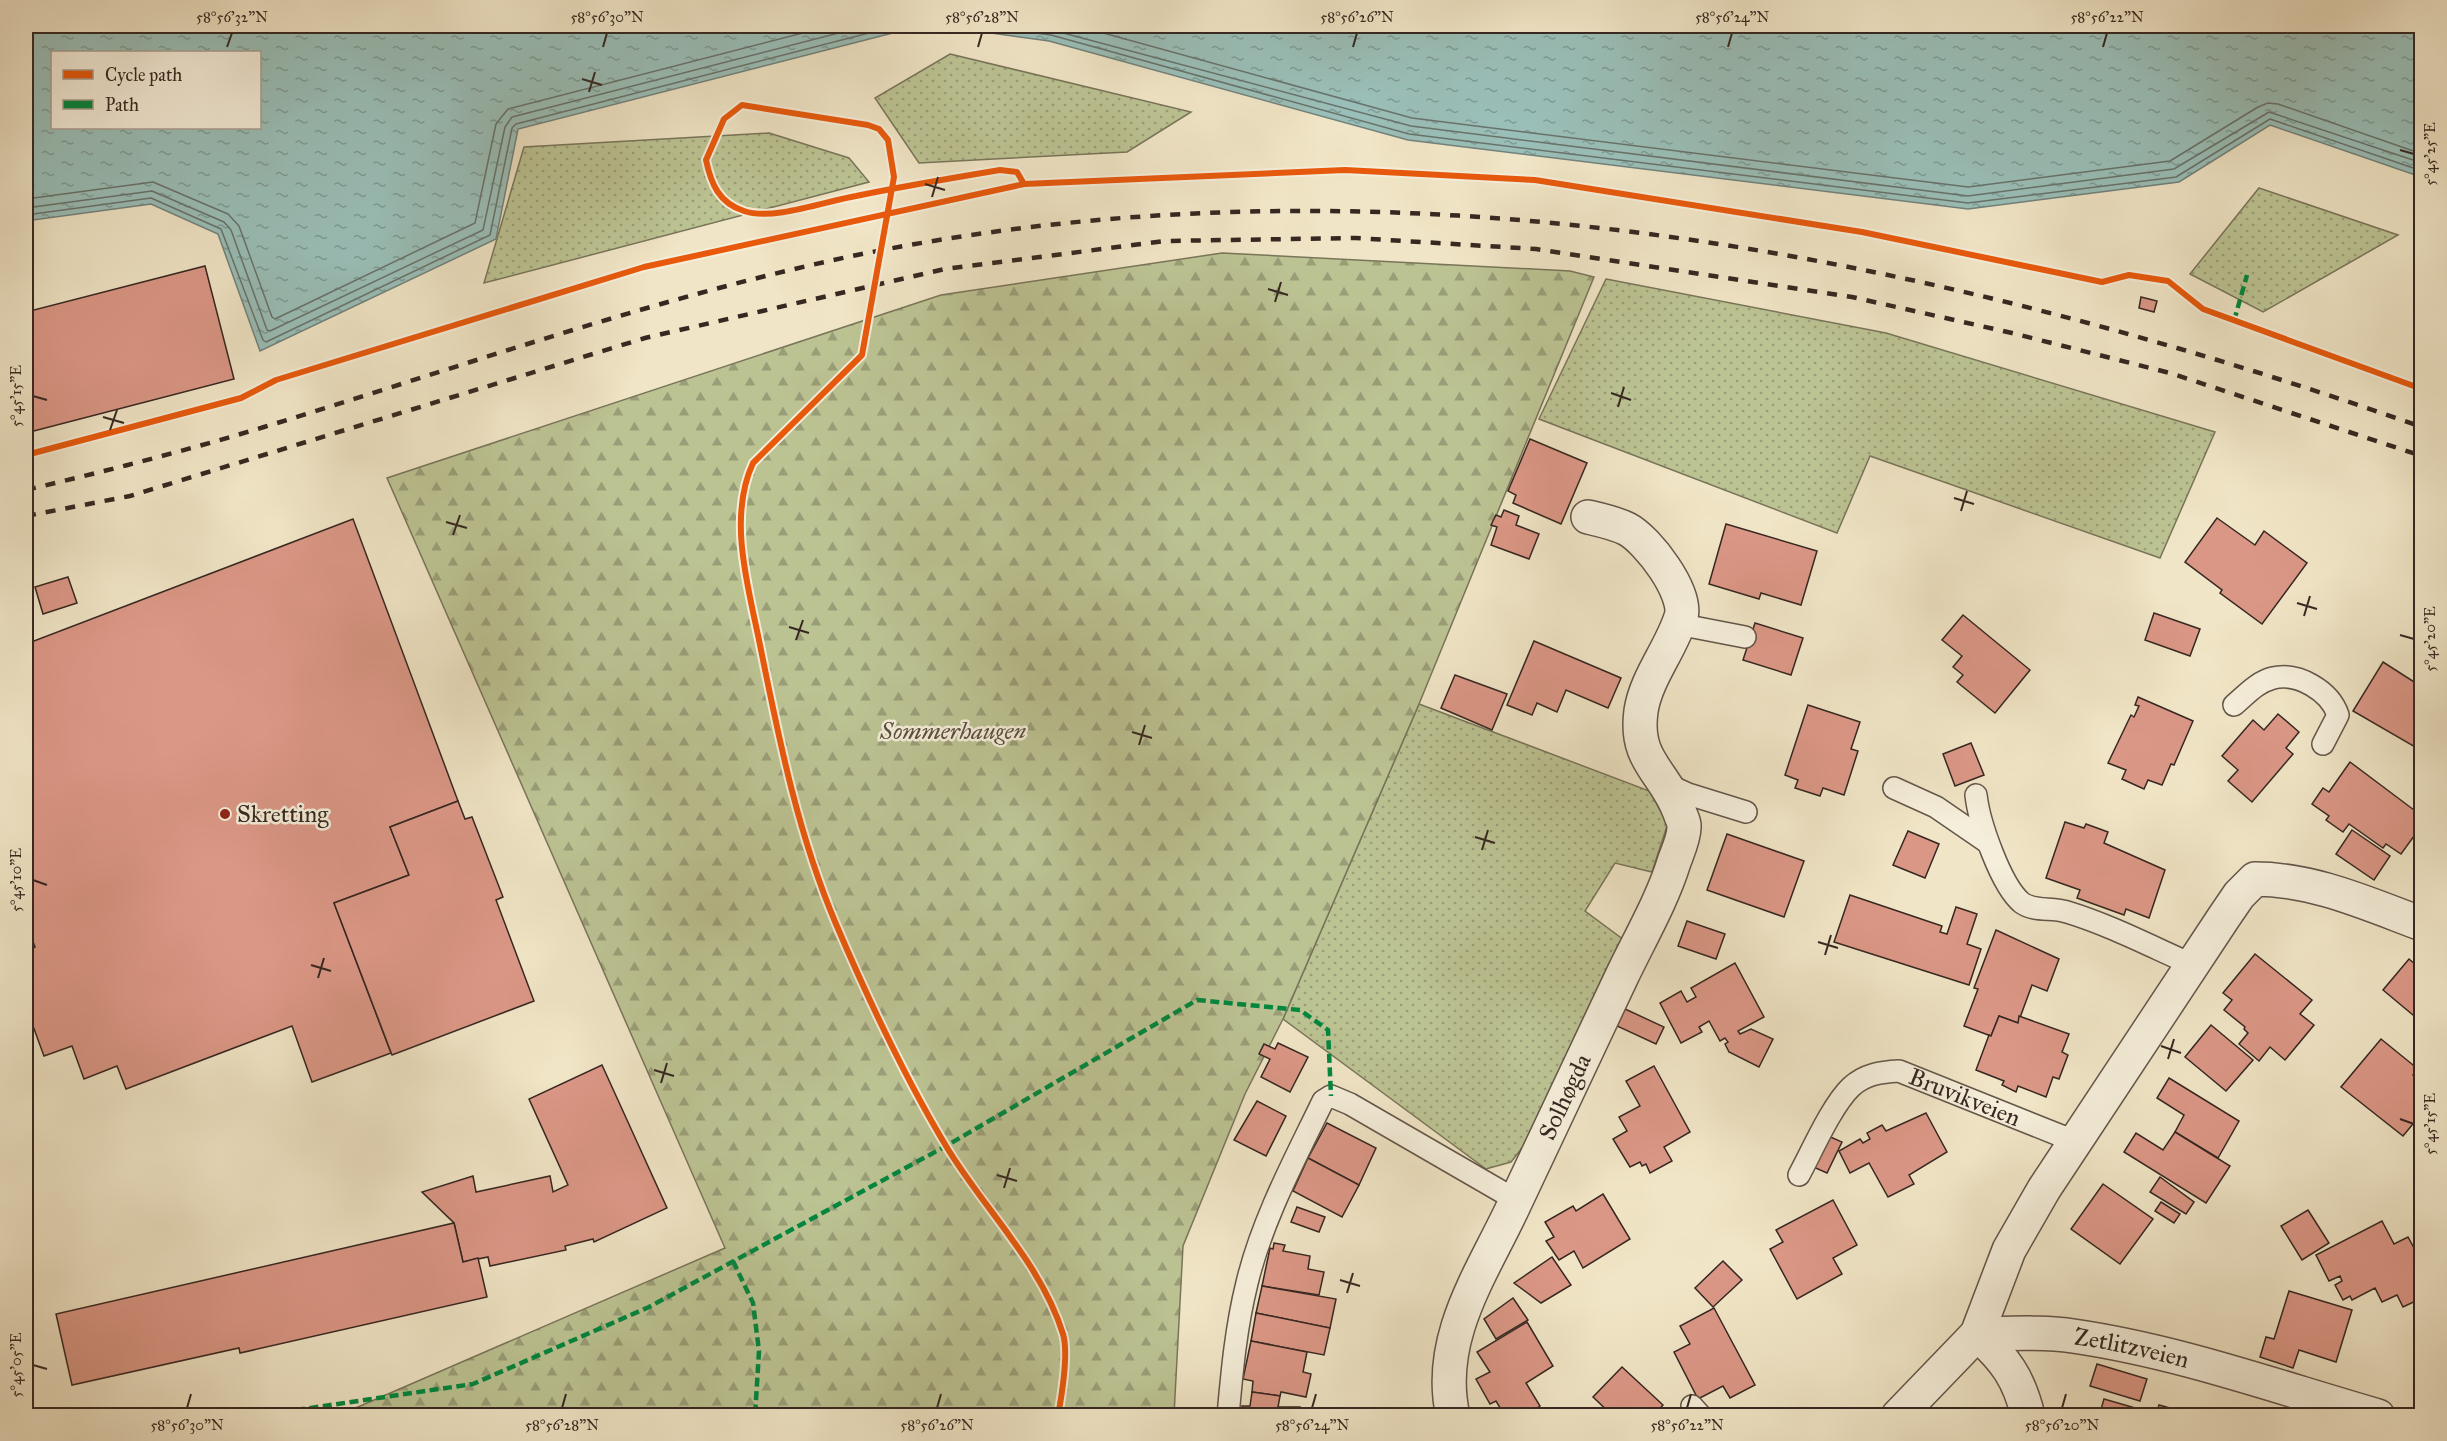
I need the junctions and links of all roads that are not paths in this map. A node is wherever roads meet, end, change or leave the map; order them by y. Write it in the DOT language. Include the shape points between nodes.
graph roads {
  1 [pos="1588,517"];
  2 [pos="1674,633"];
  3 [pos="1744,637"];
  4 [pos="2234,705"];
  5 [pos="2323,744"];
  6 [pos="1666,784"];
  7 [pos="1894,788"];
  8 [pos="1976,795"];
  9 [pos="1746,812"];
  10 [pos="1987,842"];
  11 [pos="2421,924"];
  12 [pos="2193,965"];
  13 [pos="2074,1141"];
  14 [pos="1799,1175"];
  15 [pos="1516,1200"];
  16 [pos="1977,1334"];
  17 [pos="1228,1416"];
  18 [pos="1453,1416"];
  19 [pos="1898,1416"];
  20 [pos="2028,1416"];
  21 [pos="2378,1416"];
  1 -- 2 [label="street, Solhøgda" via="1628,530 1640,538 1662,565 1681,604 1682,615"];
  2 -- 3 [label="lane" via="1688,626"];
  2 -- 6 [label="street, Solhøgda" via="1641,712 1641,747"];
  4 -- 5 [label="lane" via="2257,685 2274,678 2311,685 2331,700 2338,715"];
  6 -- 9 [label="lane, Solhøgda"];
  6 -- 15 [label="street, Solhøgda" via="1685,826 1673,865"];
  7 -- 10 [label="lane" via="1936,807"];
  8 -- 10 [label="lane"];
  10 -- 12 [label="lane" via="2021,902 2030,907 2065,911"];
  11 -- 12 [label="street" via="2322,889 2282,879 2255,879 2239,896"];
  12 -- 13 [label="street"];
  13 -- 14 [label="lane, Bruvikveien" via="1899,1071 1878,1072 1850,1088"];
  13 -- 16 [label="street" via="2009,1250"];
  15 -- 17 [label="lane" via="1350,1104 1331,1096 1323,1101 1275,1205 1247,1281 1236,1335"];
  15 -- 18 [label="street, Solhøgda" via="1457,1324 1449,1364 1448,1394"];
  16 -- 19 [label="street"];
  16 -- 20 [label="street" via="2002,1357 2022,1390"];
  16 -- 21 [label="street, Zetlitzveien" via="2071,1335 2150,1351"];
}
